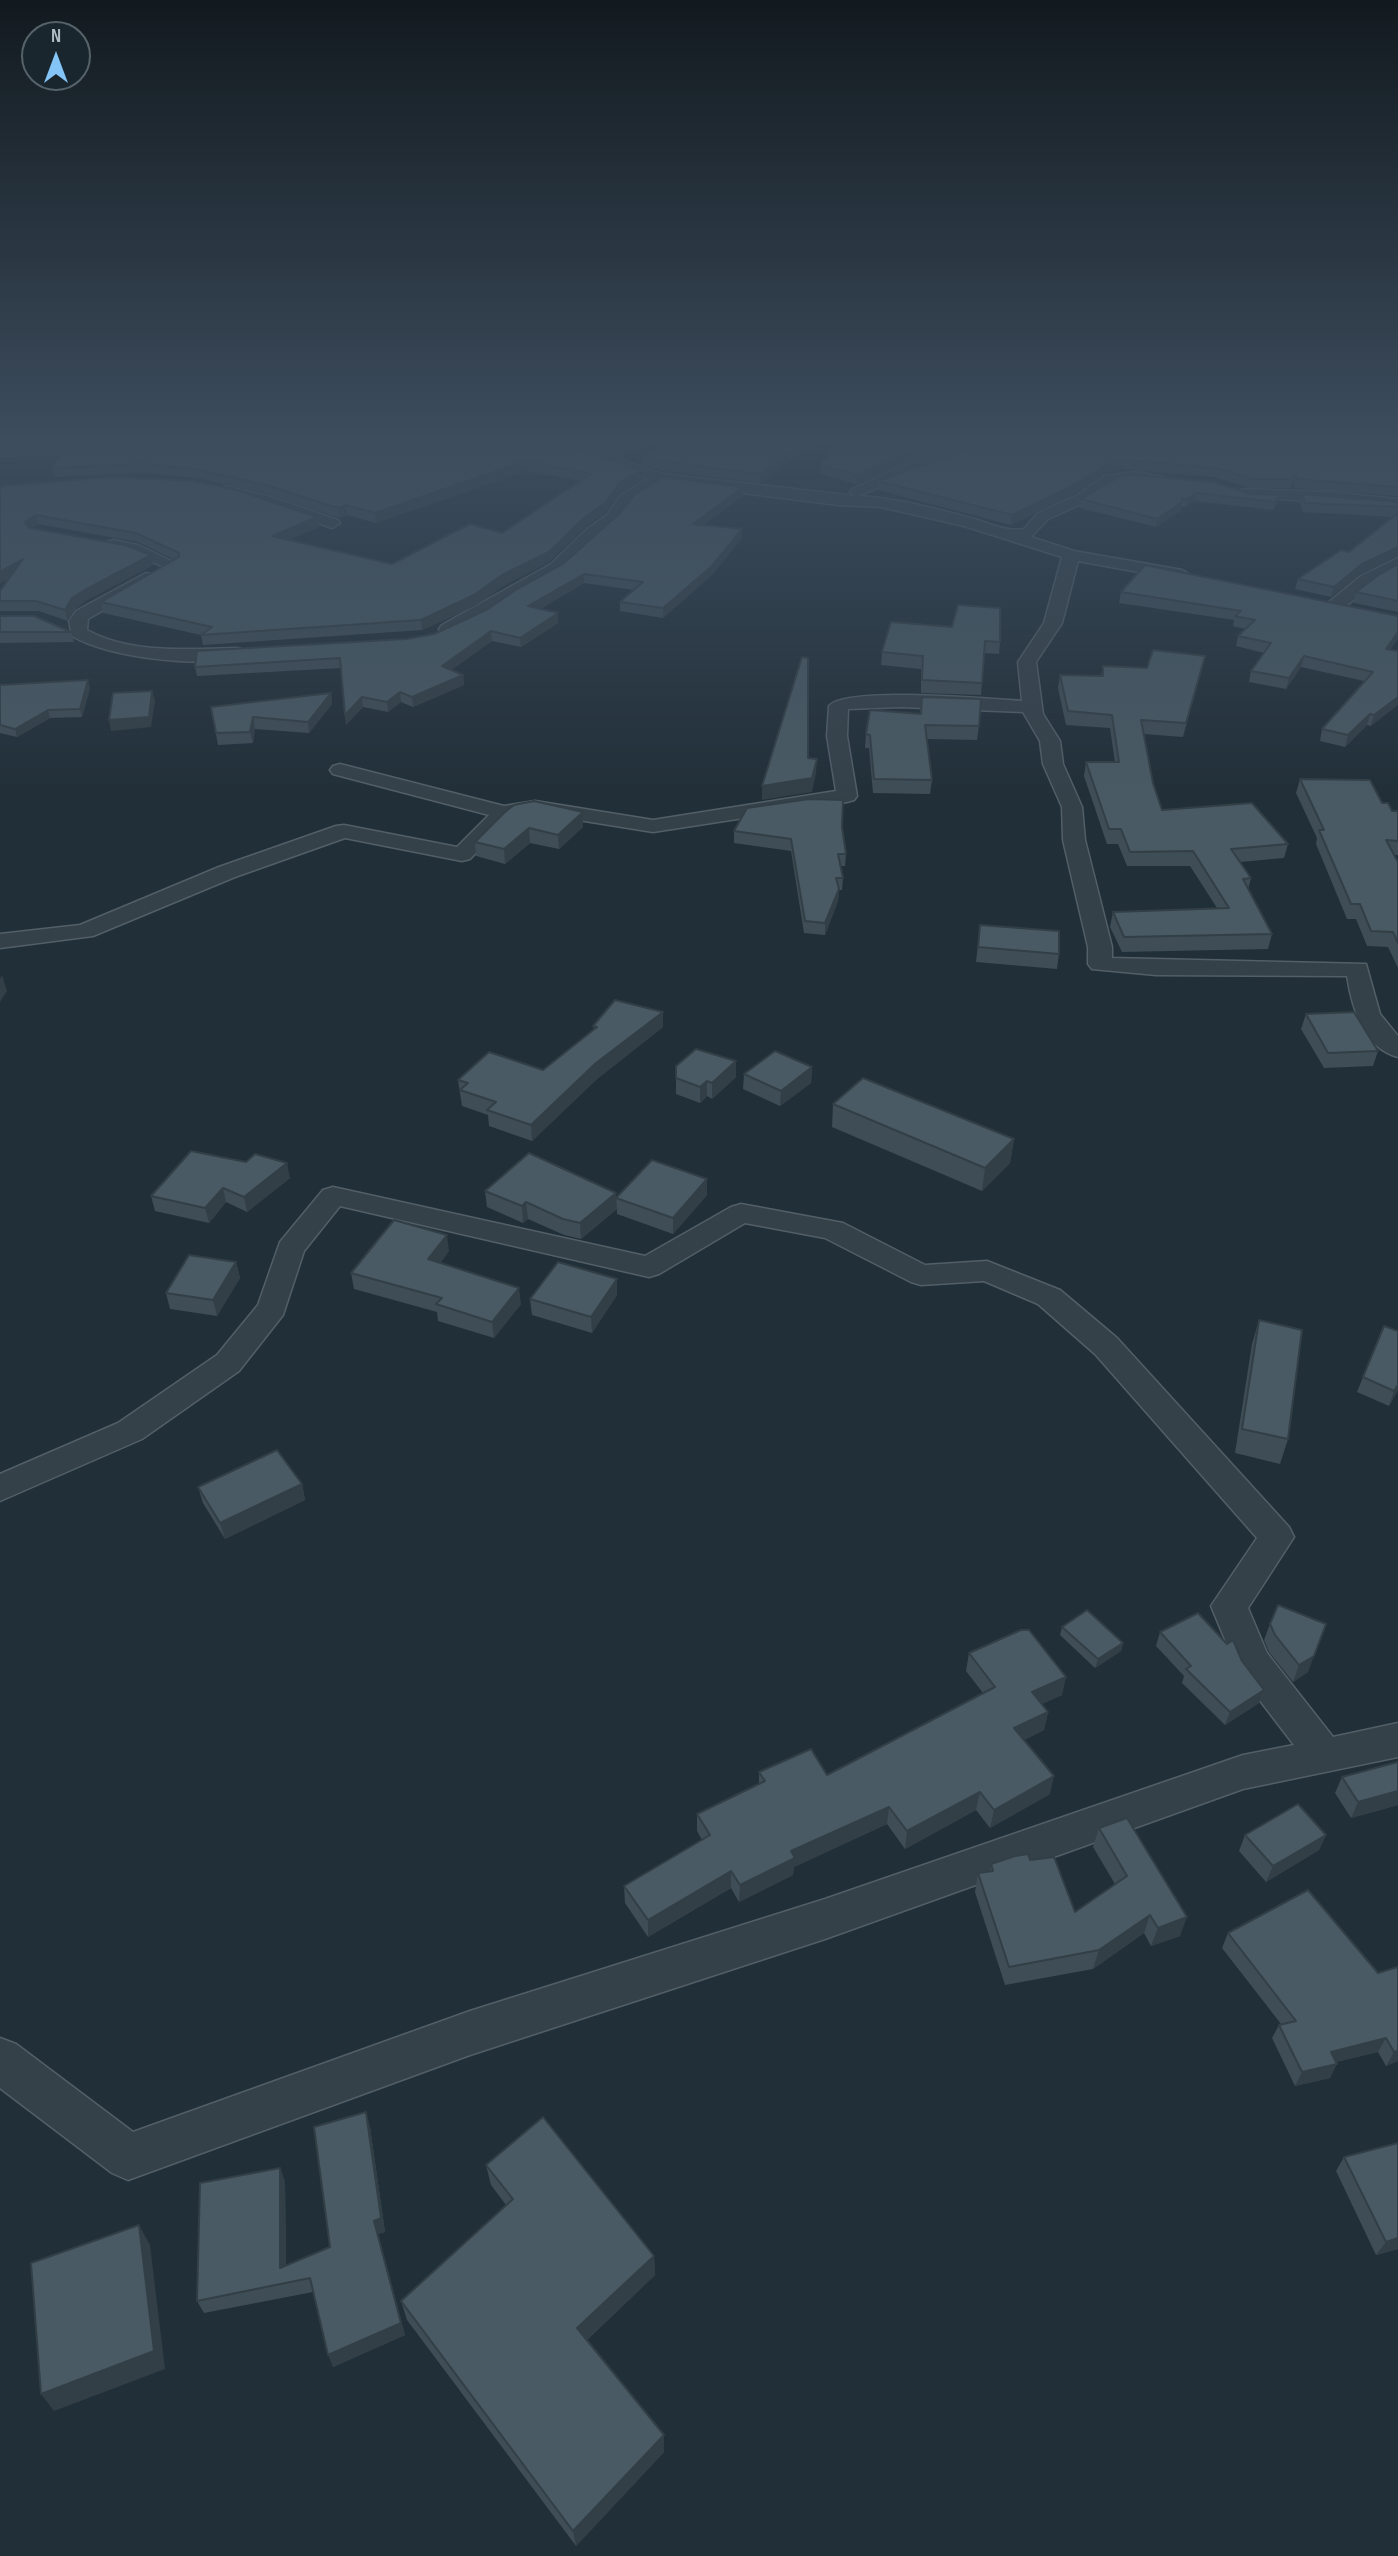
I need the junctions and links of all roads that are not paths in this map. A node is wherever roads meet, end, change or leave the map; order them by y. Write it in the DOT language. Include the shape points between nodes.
graph roads {
  1 [pos="170,564"];
  2 [pos="560,564"];
  3 [pos="1069,564"];
  4 [pos="1123,564"];
  5 [pos="1396,564"];
  6 [pos="1200,578"];
  7 [pos="1356,610"];
  8 [pos="61,627"];
  9 [pos="82,635"];
  10 [pos="428,637"];
  11 [pos="256,651"];
  12 [pos="1032,707"];
  13 [pos="340,770"];
  14 [pos="504,812"];
  15 [pos="0,941"];
  16 [pos="1398,1049"];
  17 [pos="0,1488"];
  18 [pos="1398,1740"];
  19 [pos="1325,1755"];
  20 [pos="0,2060"];
  1 -- 9 [label="street" via="82,615 78,632"];
  2 -- 10 [label="street" via="482,612"];
  3 -- 12 [label="street" via="1053,623 1027,662"];
  4 -- 6 [label="street"];
  5 -- 7 [label="street" via="1329,605"];
  8 -- 9 [label="street"];
  9 -- 11 [label="street" via="93,643 151,651"];
  12 -- 14 [label="street" via="901,701 839,706 837,736 848,796 653,826 535,807"];
  12 -- 16 [label="street" via="1050,741 1053,764 1072,807 1074,840 1100,964 1359,968 1367,1015 1374,1028"];
  13 -- 14 [label="street"];
  14 -- 15 [label="street" via="462,854 344,831 227,872 85,931"];
  17 -- 19 [label="street" via="130,1431 228,1363 272,1308 290,1249 333,1196 649,1267 741,1213 833,1230 921,1275 987,1271 1049,1297 1106,1346 1278,1537 1229,1606 1252,1662"];
  18 -- 19 [label="street"];
  19 -- 20 [label="street" via="1243,1772 825,1919 470,2033 128,2157"];
}
